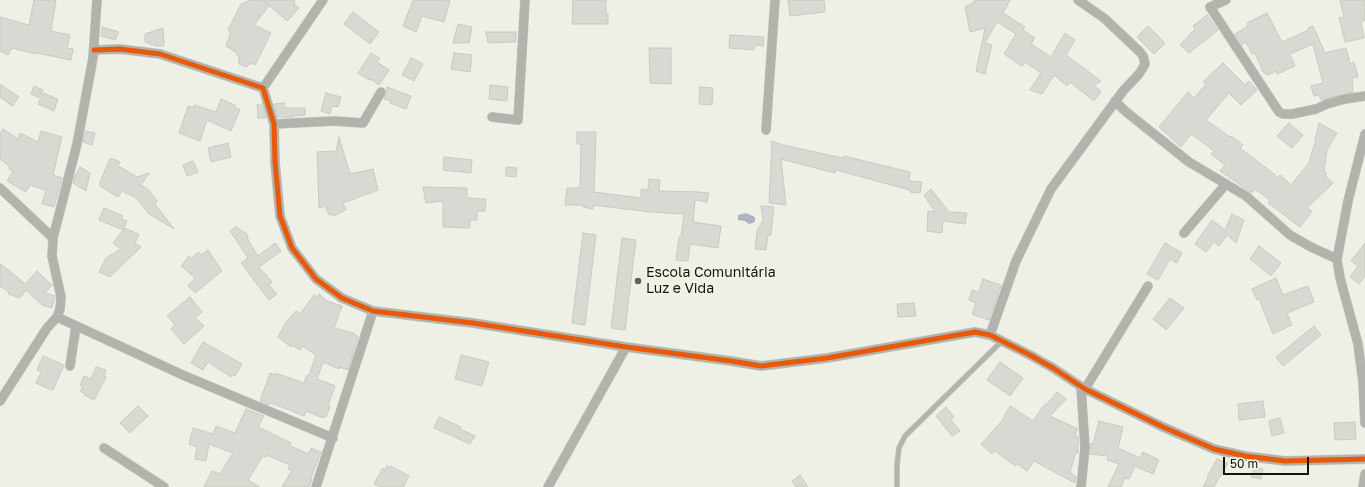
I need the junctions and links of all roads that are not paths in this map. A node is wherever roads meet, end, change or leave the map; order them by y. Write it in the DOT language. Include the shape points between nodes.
graph roads {
  1 [pos="97,0"];
  2 [pos="323,0"];
  3 [pos="526,0"];
  4 [pos="775,0"];
  5 [pos="1078,0"];
  6 [pos="1226,0"];
  7 [pos="94,50"];
  8 [pos="263,88"];
  9 [pos="381,92"];
  10 [pos="1365,96"];
  11 [pos="1115,101"];
  12 [pos="492,117"];
  13 [pos="274,124"];
  14 [pos="766,130"];
  15 [pos="1365,134"];
  16 [pos="1226,184"];
  17 [pos="0,188"];
  18 [pos="1184,233"];
  19 [pos="53,238"];
  20 [pos="1337,259"];
  21 [pos="1148,286"];
  22 [pos="373,311"];
  23 [pos="57,318"];
  24 [pos="76,326"];
  25 [pos="990,336"];
  26 [pos="1002,341"];
  27 [pos="626,347"];
  28 [pos="70,366"];
  29 [pos="1083,388"];
  30 [pos="0,401"];
  31 [pos="1365,424"];
  32 [pos="333,438"];
  33 [pos="104,448"];
  34 [pos="1365,459"];
  35 [pos="1365,474"];
  36 [pos="164,487"];
  37 [pos="316,487"];
  38 [pos="548,487"];
  39 [pos="897,487"];
  40 [pos="1081,487"];
  41 [pos="1364,487"];
  1 -- 7 [label="street"];
  2 -- 8 [label="street"];
  3 -- 12 [label="street" via="518,120"];
  4 -- 14 [label="street"];
  5 -- 11 [label="street" via="1104,18 1143,56 1145,64 1139,74"];
  6 -- 10 [label="street" via="1210,7 1279,112 1292,114"];
  7 -- 8 [label="street" via="120,49 160,54"];
  7 -- 19 [label="street" via="77,144"];
  8 -- 13 [label="street"];
  9 -- 13 [label="street" via="364,123 334,121"];
  11 -- 16 [label="street" via="1189,162"];
  11 -- 25 [label="street" via="1050,189 1016,261"];
  13 -- 22 [label="street" via="280,216 292,248 316,279 342,298"];
  15 -- 20 [label="street"];
  16 -- 18 [label="street"];
  16 -- 20 [label="street" via="1246,196 1290,235 1311,248"];
  17 -- 19 [label="street"];
  19 -- 23 [label="street" via="52,256 61,297"];
  20 -- 31 [label="street" via="1358,344"];
  21 -- 29 [label="street"];
  22 -- 27 [label="street" via="473,323"];
  22 -- 32 [label="street"];
  23 -- 24 [label="street"];
  23 -- 30 [label="street" via="47,328"];
  24 -- 28 [label="street"];
  24 -- 32 [label="street" via="185,376"];
  25 -- 26 [label="street"];
  25 -- 27 [label="street" via="975,332 826,358 761,366"];
  26 -- 29 [label="street" via="1054,368"];
  26 -- 39 [label="lane" via="905,436 899,448"];
  27 -- 38 [label="street"];
  29 -- 34 [label="street" via="1214,449 1245,456 1285,460"];
  29 -- 40 [label="street" via="1085,448"];
  32 -- 37 [label="street"];
  33 -- 36 [label="street"];
  35 -- 41 [label="street"];
}
